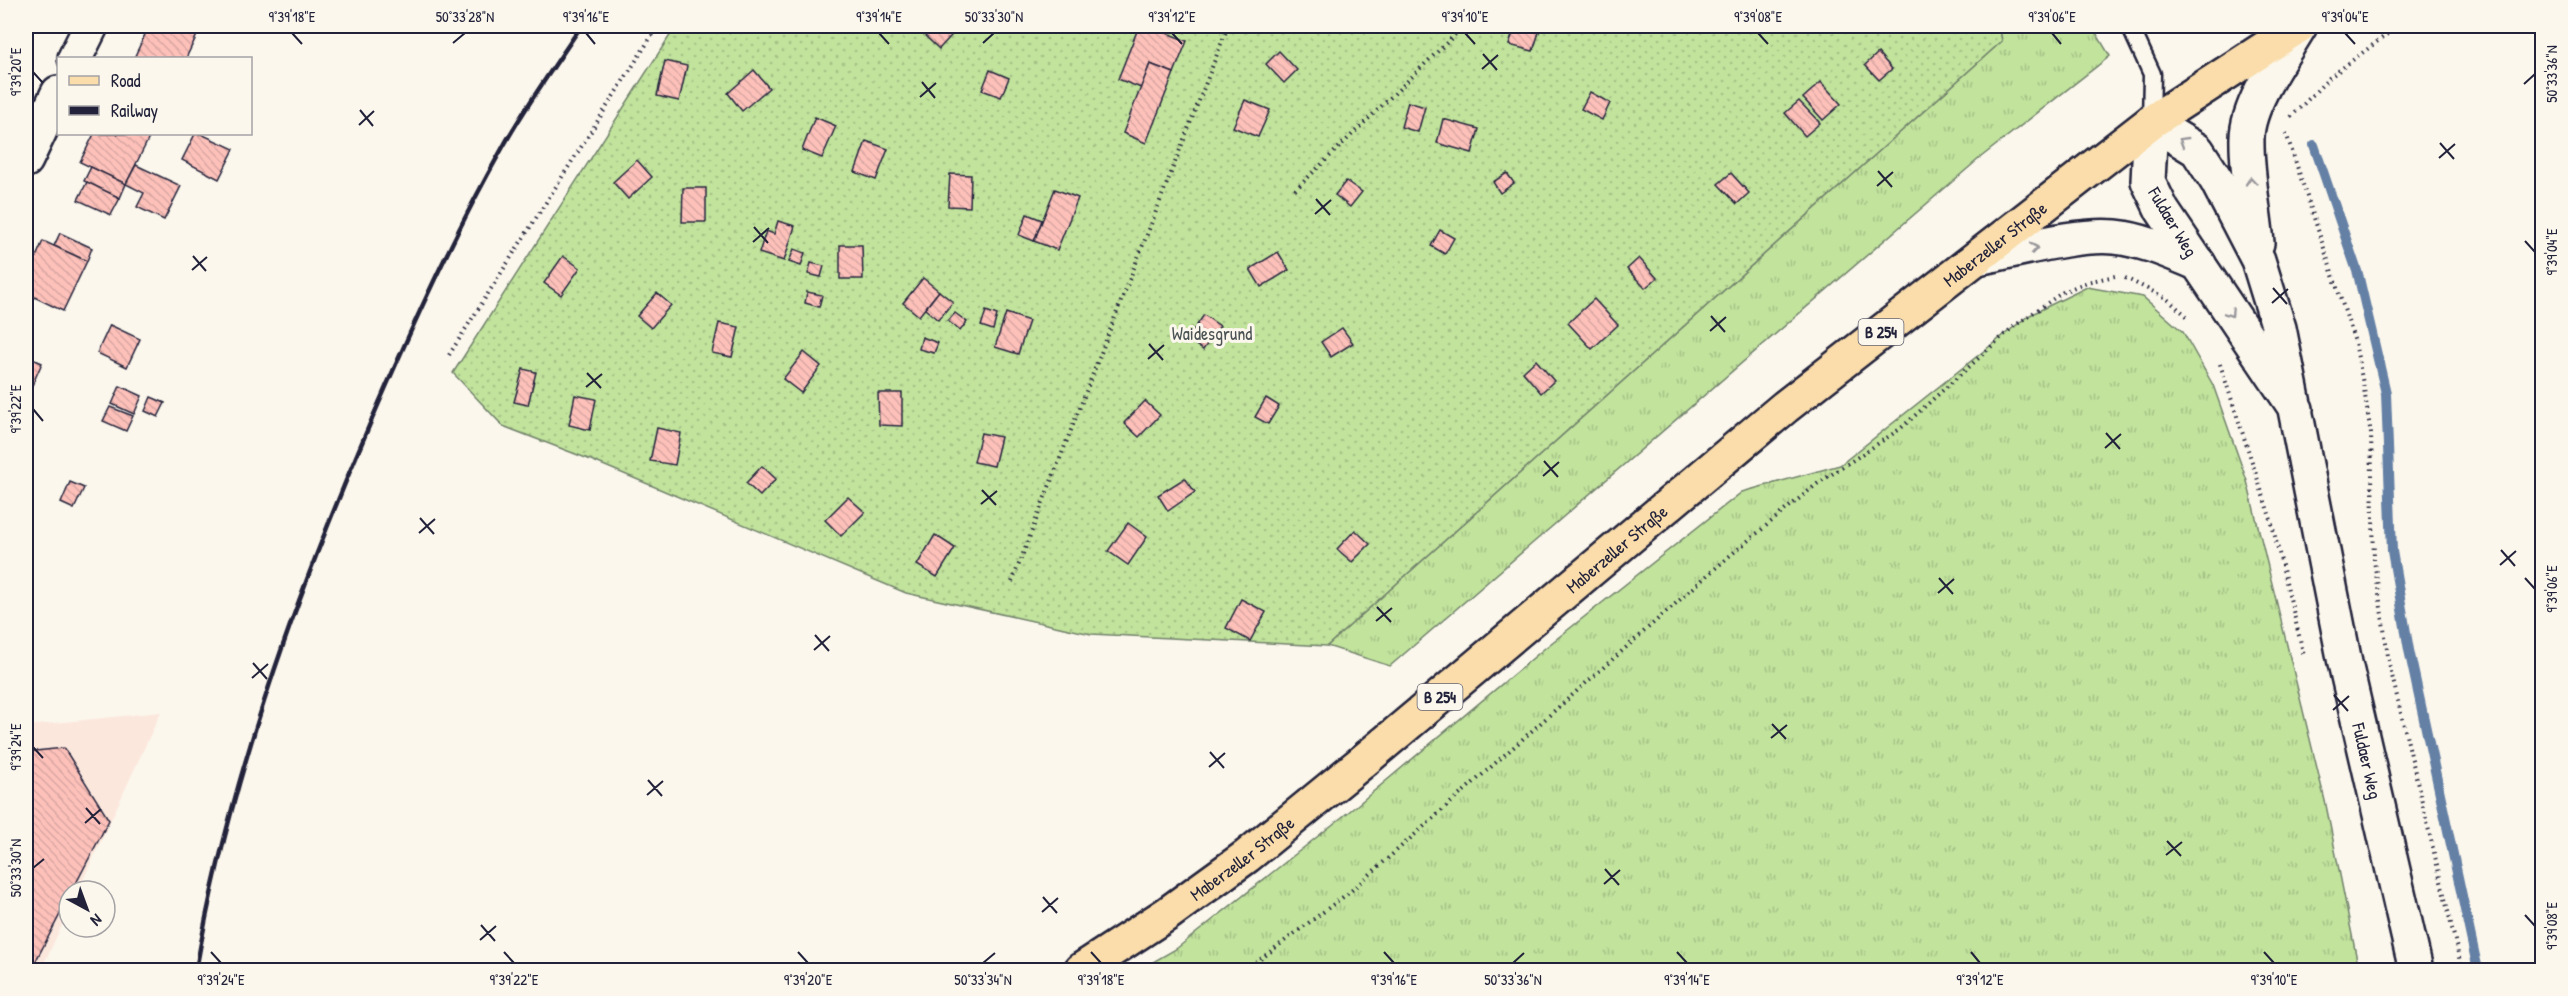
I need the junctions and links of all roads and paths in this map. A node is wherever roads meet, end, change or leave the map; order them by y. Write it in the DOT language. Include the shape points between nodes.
graph roads {
  1 [pos="92,26"];
  2 [pos="658,26"];
  3 [pos="1228,26"];
  4 [pos="1464,26"];
  5 [pos="2130,26"];
  6 [pos="2300,26"];
  7 [pos="2398,26"];
  8 [pos="76,57"];
  9 [pos="57,95"];
  10 [pos="2290,119"];
  11 [pos="2151,122"];
  12 [pos="2288,127"];
  13 [pos="26,160"];
  14 [pos="1295,190"];
  15 [pos="1977,258"];
  16 [pos="2258,260"];
  17 [pos="2199,264"];
  18 [pos="2196,325"];
  19 [pos="449,355"];
  20 [pos="2217,356"];
  21 [pos="2296,409"];
  22 [pos="1012,582"];
  23 [pos="2304,658"];
  24 [pos="1081,970"];
  25 [pos="1246,970"];
  26 [pos="2416,970"];
  27 [pos="2462,970"];
  1 -- 8 [label="main road"];
  2 -- 19 [label="path"];
  3 -- 22 [label="path"];
  4 -- 14 [label="path"];
  5 -- 11 [label="lane" via="2152,74"];
  6 -- 11 [label="main road, Maberzeller Straße / B 254"];
  16 -- 6 [label="main road, one-way" via="2247,136 2255,108"];
  7 -- 10 [label="path" via="2329,78"];
  9 -- 13 [label="main road"];
  11 -- 15 [label="main road, Maberzeller Straße / B 254"];
  16 -- 11 [label="main road, Fuldaer Weg, one-way" via="2197,150"];
  11 -- 17 [label="main road, Fuldaer Weg" via="2148,181 2162,210"];
  12 -- 27 [label="path" via="2286,135 2355,342 2371,434 2374,560 2380,611"];
  15 -- 17 [label="main road, one-way" via="2114,237 2154,245"];
  15 -- 24 [label="main road, Maberzeller Straße / B 254" via="1785,407 1247,856"];
  16 -- 21 [label="main road, Fuldaer Weg" via="2279,328"];
  17 -- 21 [label="main road, Fuldaer Weg, one-way"];
  18 -- 25 [label="path" via="2153,290 2112,275 2063,292 2039,308 1900,429 1817,484 1726,558 1351,891"];
  20 -- 23 [label="path" via="2271,520"];
  21 -- 26 [label="main road, Fuldaer Weg" via="2345,663"];
}
